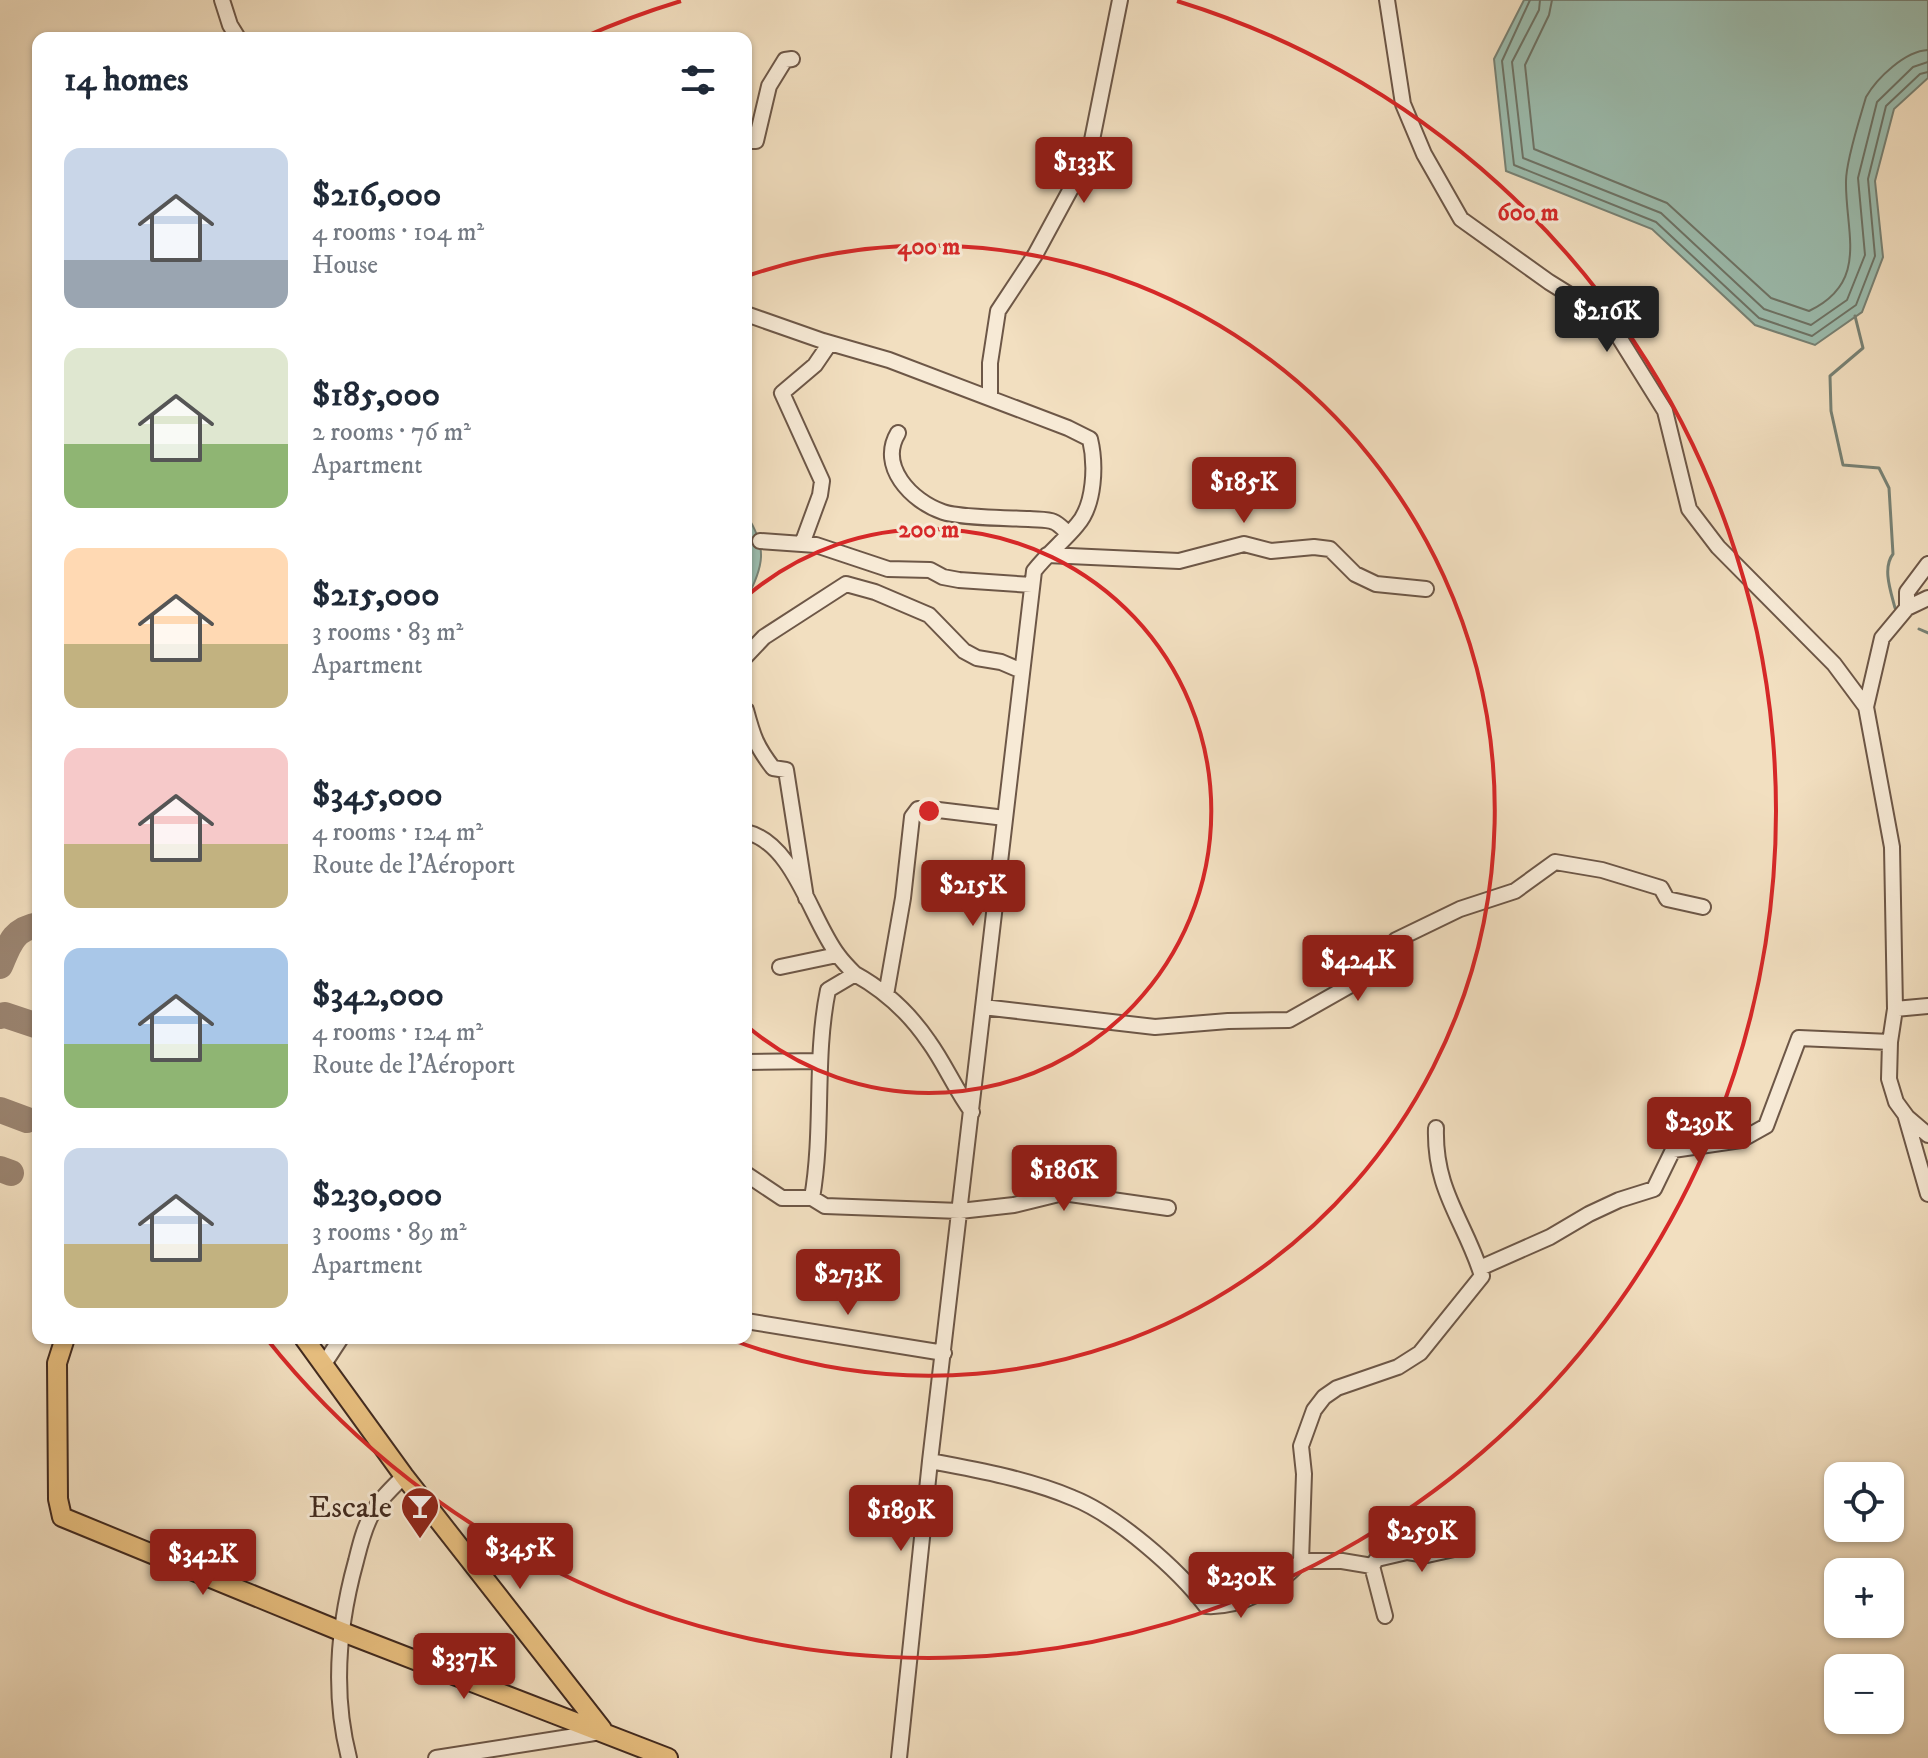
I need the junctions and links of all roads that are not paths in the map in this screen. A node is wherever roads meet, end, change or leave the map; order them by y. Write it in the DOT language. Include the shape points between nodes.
graph roads {
  1 [pos="222,0"];
  2 [pos="1120,0"];
  3 [pos="1387,0"];
  4 [pos="234,32"];
  5 [pos="792,59"];
  6 [pos="752,141"];
  7 [pos="752,316"];
  8 [pos="830,343"];
  9 [pos="990,398"];
  10 [pos="898,433"];
  11 [pos="1068,533"];
  12 [pos="760,541"];
  13 [pos="802,544"];
  14 [pos="1047,555"];
  15 [pos="1928,564"];
  16 [pos="1032,585"];
  17 [pos="1426,589"];
  18 [pos="1928,598"];
  19 [pos="1907,608"];
  20 [pos="752,650"];
  21 [pos="1022,671"];
  22 [pos="1866,707"];
  23 [pos="752,735"];
  24 [pos="1005,818"];
  25 [pos="752,834"];
  26 [pos="806,898"];
  27 [pos="1703,907"];
  28 [pos="837,955"];
  29 [pos="780,967"];
  30 [pos="855,974"];
  31 [pos="886,995"];
  32 [pos="1928,1006"];
  33 [pos="983,1007"];
  34 [pos="1895,1009"];
  35 [pos="1890,1042"];
  36 [pos="820,1061"];
  37 [pos="752,1062"];
  38 [pos="972,1112"];
  39 [pos="1905,1114"];
  40 [pos="1436,1128"];
  41 [pos="1928,1135"];
  42 [pos="752,1178"];
  43 [pos="1928,1194"];
  44 [pos="812,1198"];
  45 [pos="1168,1208"];
  46 [pos="960,1211"];
  47 [pos="1480,1268"];
  48 [pos="752,1322"];
  49 [pos="63,1344"];
  50 [pos="309,1344"];
  51 [pos="337,1344"];
  52 [pos="944,1353"];
  53 [pos="324,1364"];
  54 [pos="930,1461"];
  55 [pos="404,1476"];
  56 [pos="1454,1549"];
  57 [pos="1301,1561"];
  58 [pos="1372,1566"];
  59 [pos="1385,1616"];
  60 [pos="340,1631"];
  61 [pos="604,1732"];
  62 [pos="636,1752"];
  63 [pos="349,1758"];
  64 [pos="436,1758"];
  65 [pos="668,1758"];
  66 [pos="899,1758"];
  1 -- 4 [label="street"];
  2 -- 9 [label="street" via="1091,145 1035,255 998,311"];
  3 -- 22 [label="street" via="1403,104 1461,219 1607,318 1665,411 1689,509 1718,547 1834,664"];
  5 -- 6 [label="street" via="785,60 769,86"];
  7 -- 8 [label="street"];
  8 -- 9 [label="street"];
  8 -- 13 [label="street" via="815,365 782,393 822,481"];
  9 -- 11 [label="street" via="1090,439 1094,456 1086,509"];
  10 -- 11 [label="street" via="890,457 894,471 923,501 944,513 1052,521"];
  11 -- 14 [label="street"];
  12 -- 13 [label="street"];
  13 -- 16 [label="street" via="888,569"];
  14 -- 16 [label="street" via="1034,571"];
  14 -- 17 [label="street" via="1179,561 1244,544 1271,551 1314,547 1330,549 1355,574 1376,584"];
  15 -- 19 [label="street" via="1907,592"];
  16 -- 21 [label="street"];
  18 -- 19 [label="street"];
  19 -- 22 [label="street" via="1882,638"];
  20 -- 21 [label="street" via="846,584 929,615 964,651"];
  21 -- 24 [label="street"];
  22 -- 34 [label="street" via="1892,847"];
  23 -- 26 [label="street" via="773,768 786,770"];
  24 -- 31 [label="street" via="930,809 918,809 912,817"];
  24 -- 33 [label="street"];
  25 -- 26 [label="street" via="776,850"];
  26 -- 28 [label="street"];
  27 -- 33 [label="street" via="1667,899 1661,888 1602,870 1555,862 1515,891 1460,909 1396,940 1358,981 1289,1020 1155,1027"];
  28 -- 29 [label="street"];
  28 -- 30 [label="street"];
  30 -- 31 [label="street"];
  30 -- 36 [label="street" via="828,990"];
  31 -- 38 [label="street" via="930,1043"];
  32 -- 34 [label="street"];
  33 -- 38 [label="street"];
  34 -- 35 [label="street"];
  35 -- 39 [label="street" via="1889,1079"];
  35 -- 47 [label="street" via="1799,1038 1766,1126 1741,1140 1673,1150 1654,1189 1619,1200"];
  36 -- 37 [label="street"];
  36 -- 44 [label="street"];
  38 -- 46 [label="street"];
  39 -- 41 [label="street"];
  39 -- 43 [label="street"];
  40 -- 47 [label="street" via="1442,1185"];
  42 -- 44 [label="street" via="782,1198"];
  44 -- 46 [label="street" via="825,1206"];
  45 -- 46 [label="street" via="1063,1193"];
  46 -- 52 [label="street"];
  47 -- 57 [label="street" via="1482,1276 1420,1353 1398,1367 1337,1388 1314,1410 1301,1446"];
  48 -- 52 [label="street"];
  49 -- 60 [label="main road" via="57,1363 62,1517"];
  50 -- 53 [label="main road"];
  51 -- 53 [label="street"];
  52 -- 54 [label="street"];
  53 -- 55 [label="main road"];
  54 -- 57 [label="street" via="1076,1498 1150,1551 1206,1606 1259,1593"];
  54 -- 66 [label="street"];
  55 -- 60 [label="street" via="370,1516"];
  55 -- 61 [label="main road"];
  56 -- 58 [label="street" via="1427,1555 1407,1552 1377,1559"];
  57 -- 58 [label="street"];
  58 -- 59 [label="street"];
  60 -- 61 [label="main road"];
  60 -- 63 [label="street" via="338,1688"];
  61 -- 62 [label="main road"];
  61 -- 64 [label="street"];
  62 -- 65 [label="main road"];
}
